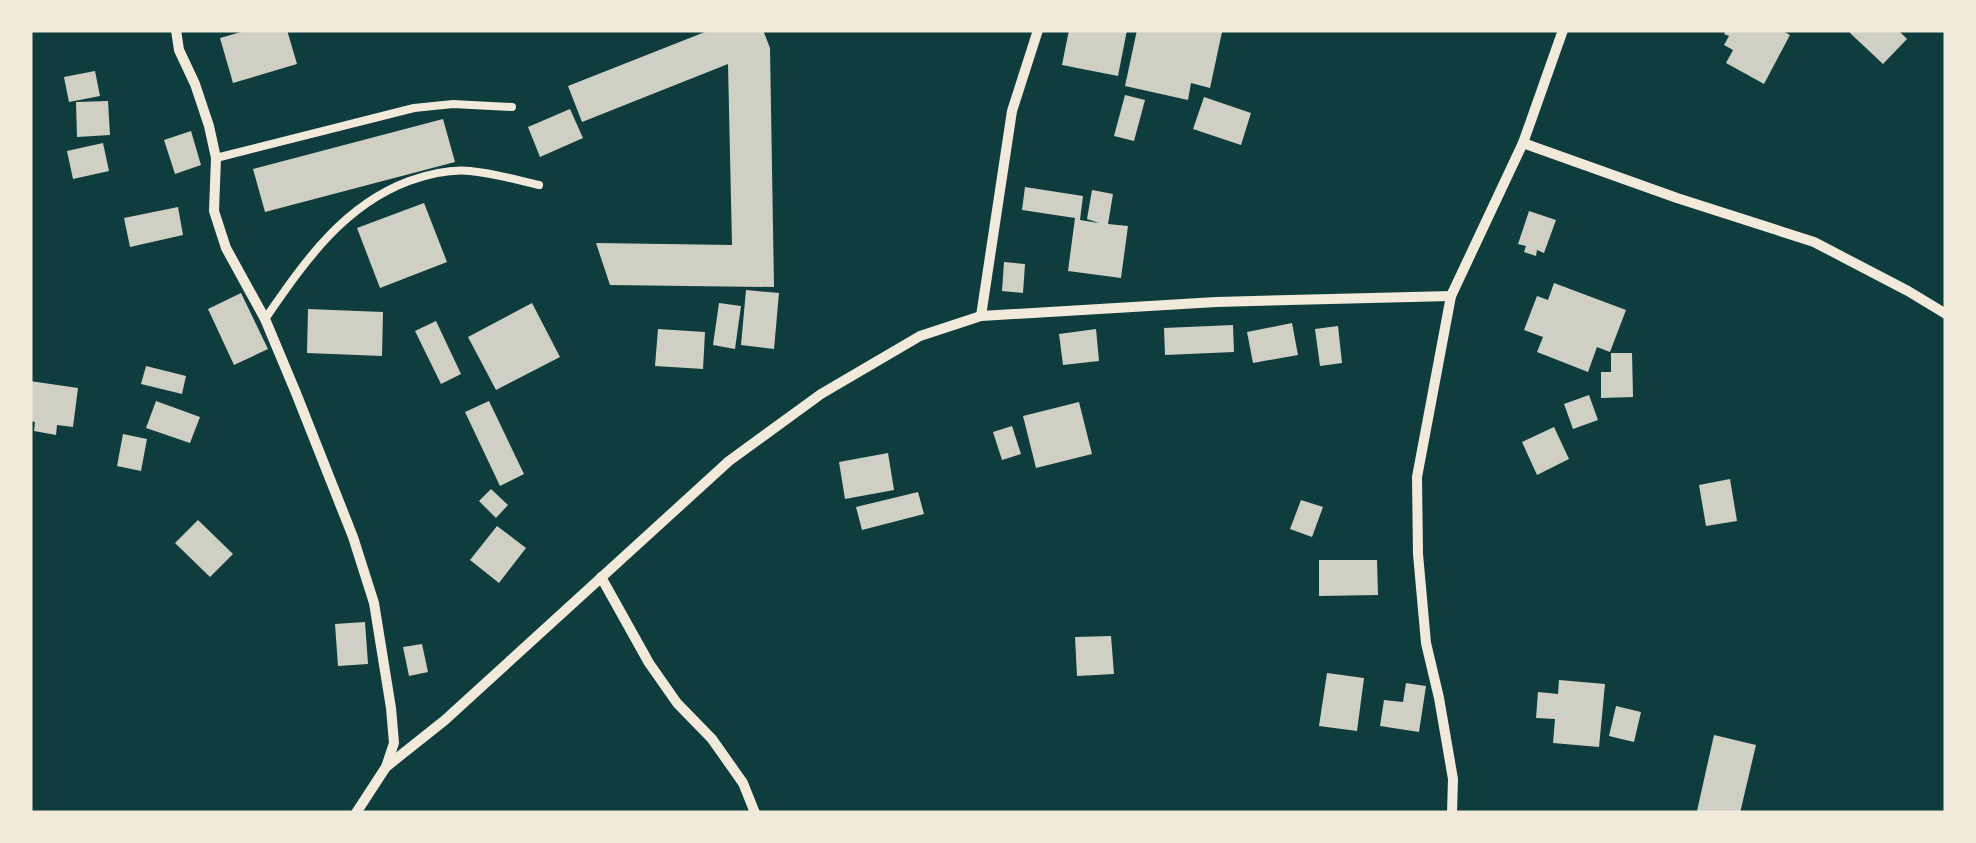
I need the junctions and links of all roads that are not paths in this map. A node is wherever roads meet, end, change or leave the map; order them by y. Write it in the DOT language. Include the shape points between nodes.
graph roads {
  1 [pos="176,30"];
  2 [pos="1038,30"];
  3 [pos="1563,30"];
  4 [pos="512,107"];
  5 [pos="1523,143"];
  6 [pos="216,158"];
  7 [pos="539,185"];
  8 [pos="1450,296"];
  9 [pos="1946,314"];
  10 [pos="981,316"];
  11 [pos="265,319"];
  12 [pos="601,577"];
  13 [pos="386,767"];
  14 [pos="356,813"];
  15 [pos="755,813"];
  16 [pos="1452,813"];
  1 -- 6 [label="street"];
  2 -- 10 [label="street" via="1012,112"];
  3 -- 5 [label="street"];
  4 -- 6 [label="lane" via="414,108"];
  5 -- 8 [label="street"];
  5 -- 9 [label="street" via="1814,242"];
  6 -- 11 [label="street" via="214,211"];
  7 -- 11 [label="lane" via="468,170 434,172 392,188 348,216"];
  8 -- 10 [label="street"];
  8 -- 16 [label="street" via="1417,477 1426,642 1453,779"];
  10 -- 12 [label="street" via="920,336 821,394 729,461"];
  11 -- 13 [label="street" via="374,603 394,743"];
  12 -- 13 [label="street"];
  12 -- 15 [label="street" via="677,703 743,782"];
  13 -- 14 [label="street"];
}
